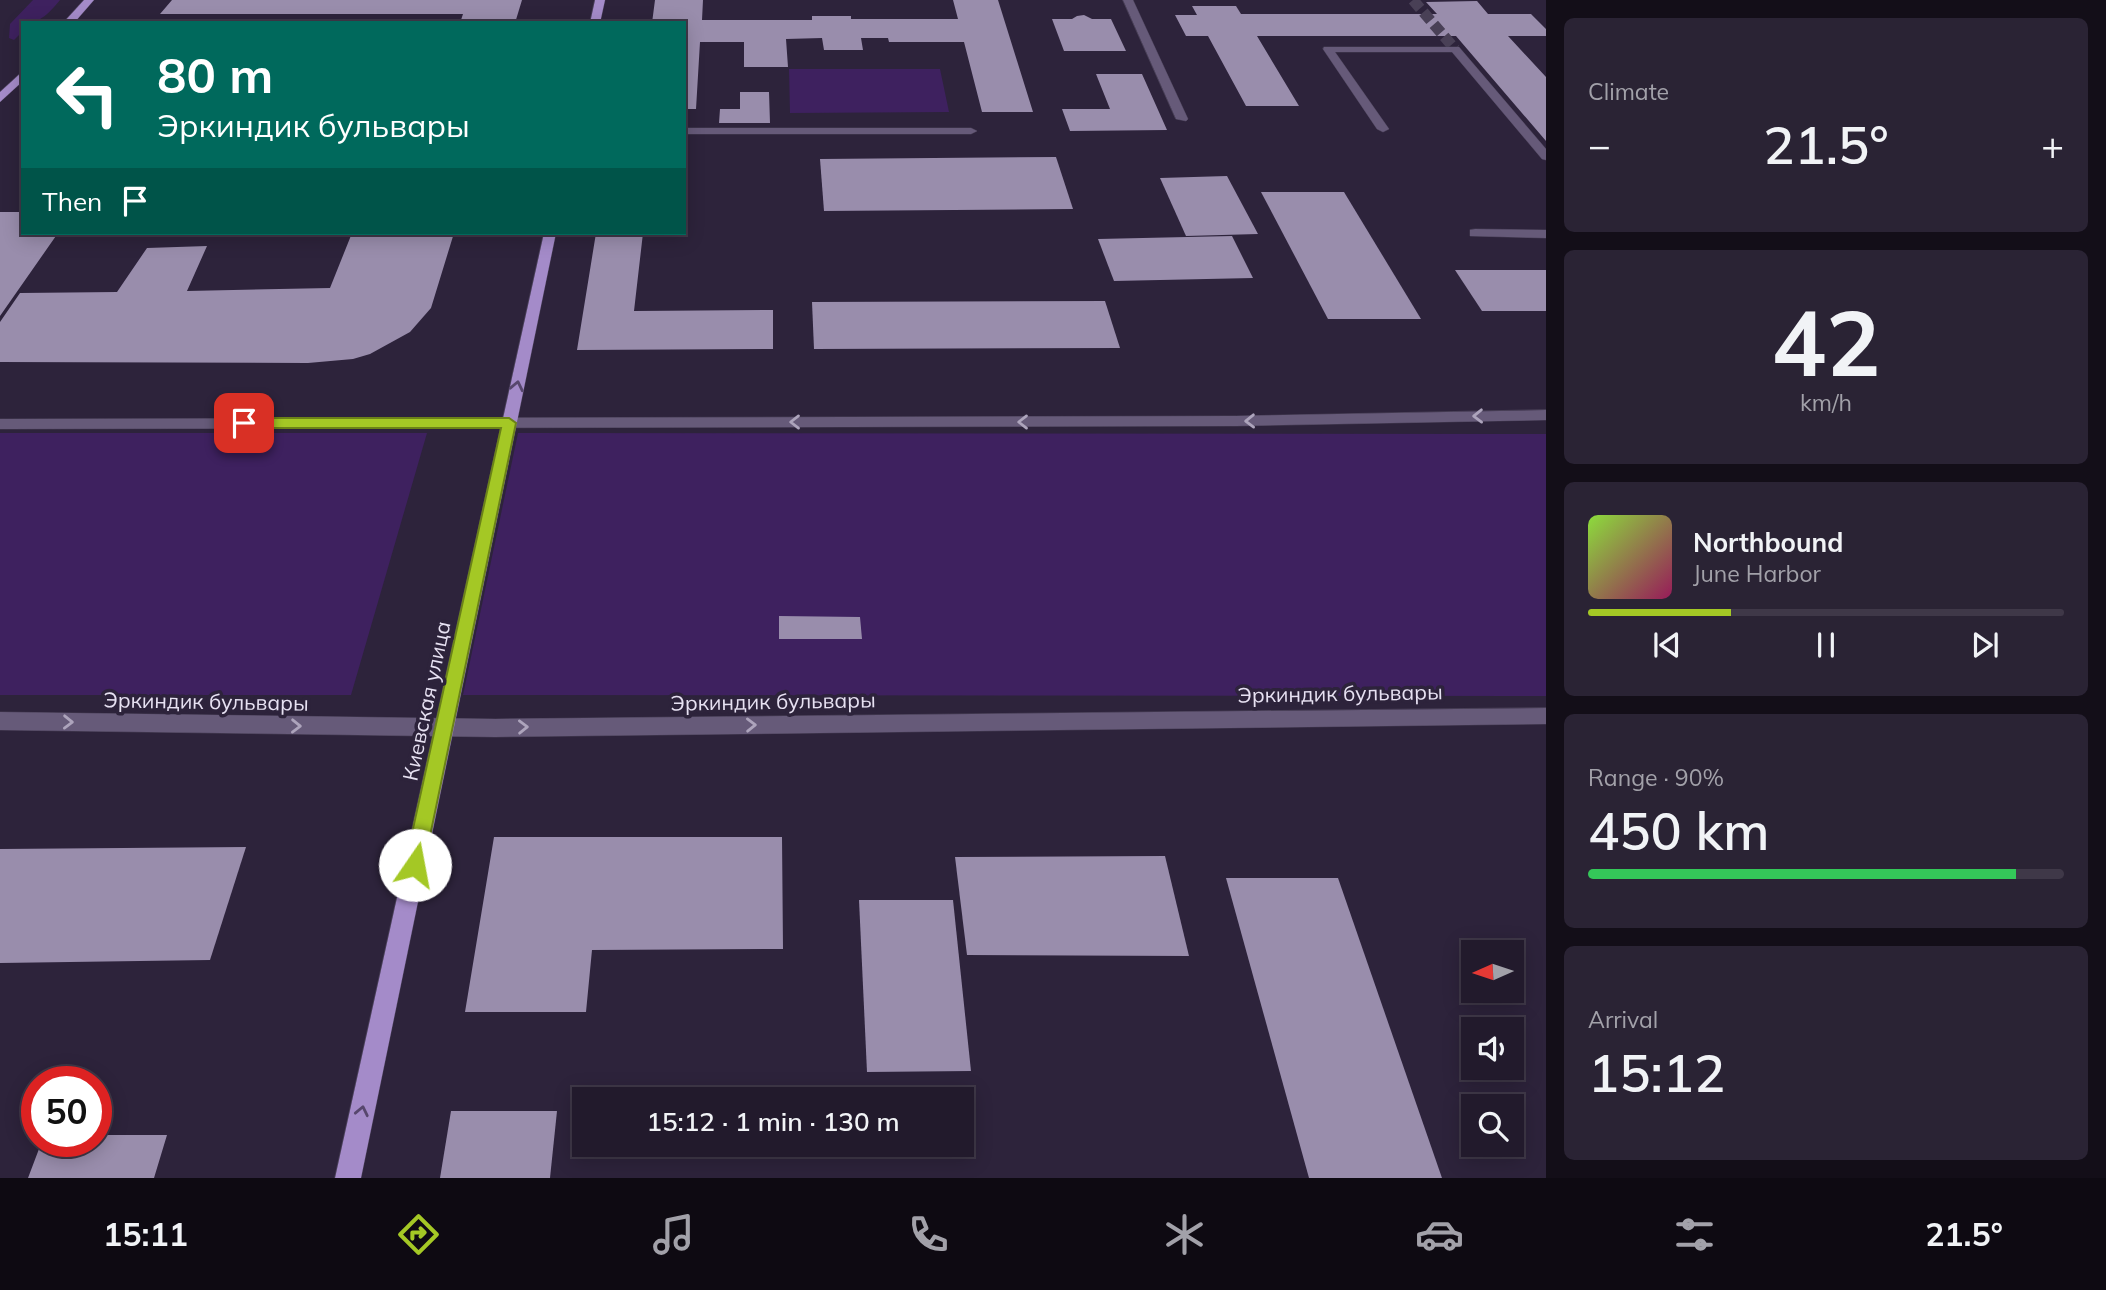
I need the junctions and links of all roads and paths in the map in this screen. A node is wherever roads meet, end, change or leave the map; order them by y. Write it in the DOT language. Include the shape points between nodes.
graph roads {
  1 [pos="89,0"];
  2 [pos="600,0"];
  3 [pos="1128,0"];
  4 [pos="70,21"];
  5 [pos="595,21"];
  6 [pos="21,76"];
  7 [pos="0,99"];
  8 [pos="1182,120"];
  9 [pos="1382,129"];
  10 [pos="686,131"];
  11 [pos="971,131"];
  12 [pos="1546,156"];
  13 [pos="1475,233"];
  14 [pos="1546,234"];
  15 [pos="550,235"];
  16 [pos="1546,415"];
  17 [pos="509,423"];
  18 [pos="0,424"];
  19 [pos="1546,716"];
  20 [pos="0,721"];
  21 [pos="445,727"];
  22 [pos="348,1178"];
  1 -- 4 [label="main road"];
  2 -- 5 [label="main road"];
  3 -- 8 [label="street"];
  6 -- 7 [label="main road"];
  9 -- 12 [label="street" via="1328,49 1455,49"];
  10 -- 11 [label="street"];
  13 -- 14 [label="street"];
  17 -- 15 [label="main road, Киевская улица, one-way"];
  16 -- 17 [label="street, one-way" via="1236,421"];
  17 -- 18 [label="street"];
  17 -- 21 [label="main road, Киевская улица"];
  21 -- 19 [label="street, Эркиндик бульвары, one-way"];
  20 -- 21 [label="street, Эркиндик бульвары, one-way"];
  22 -- 21 [label="main road, Киевская улица, one-way"];
}
